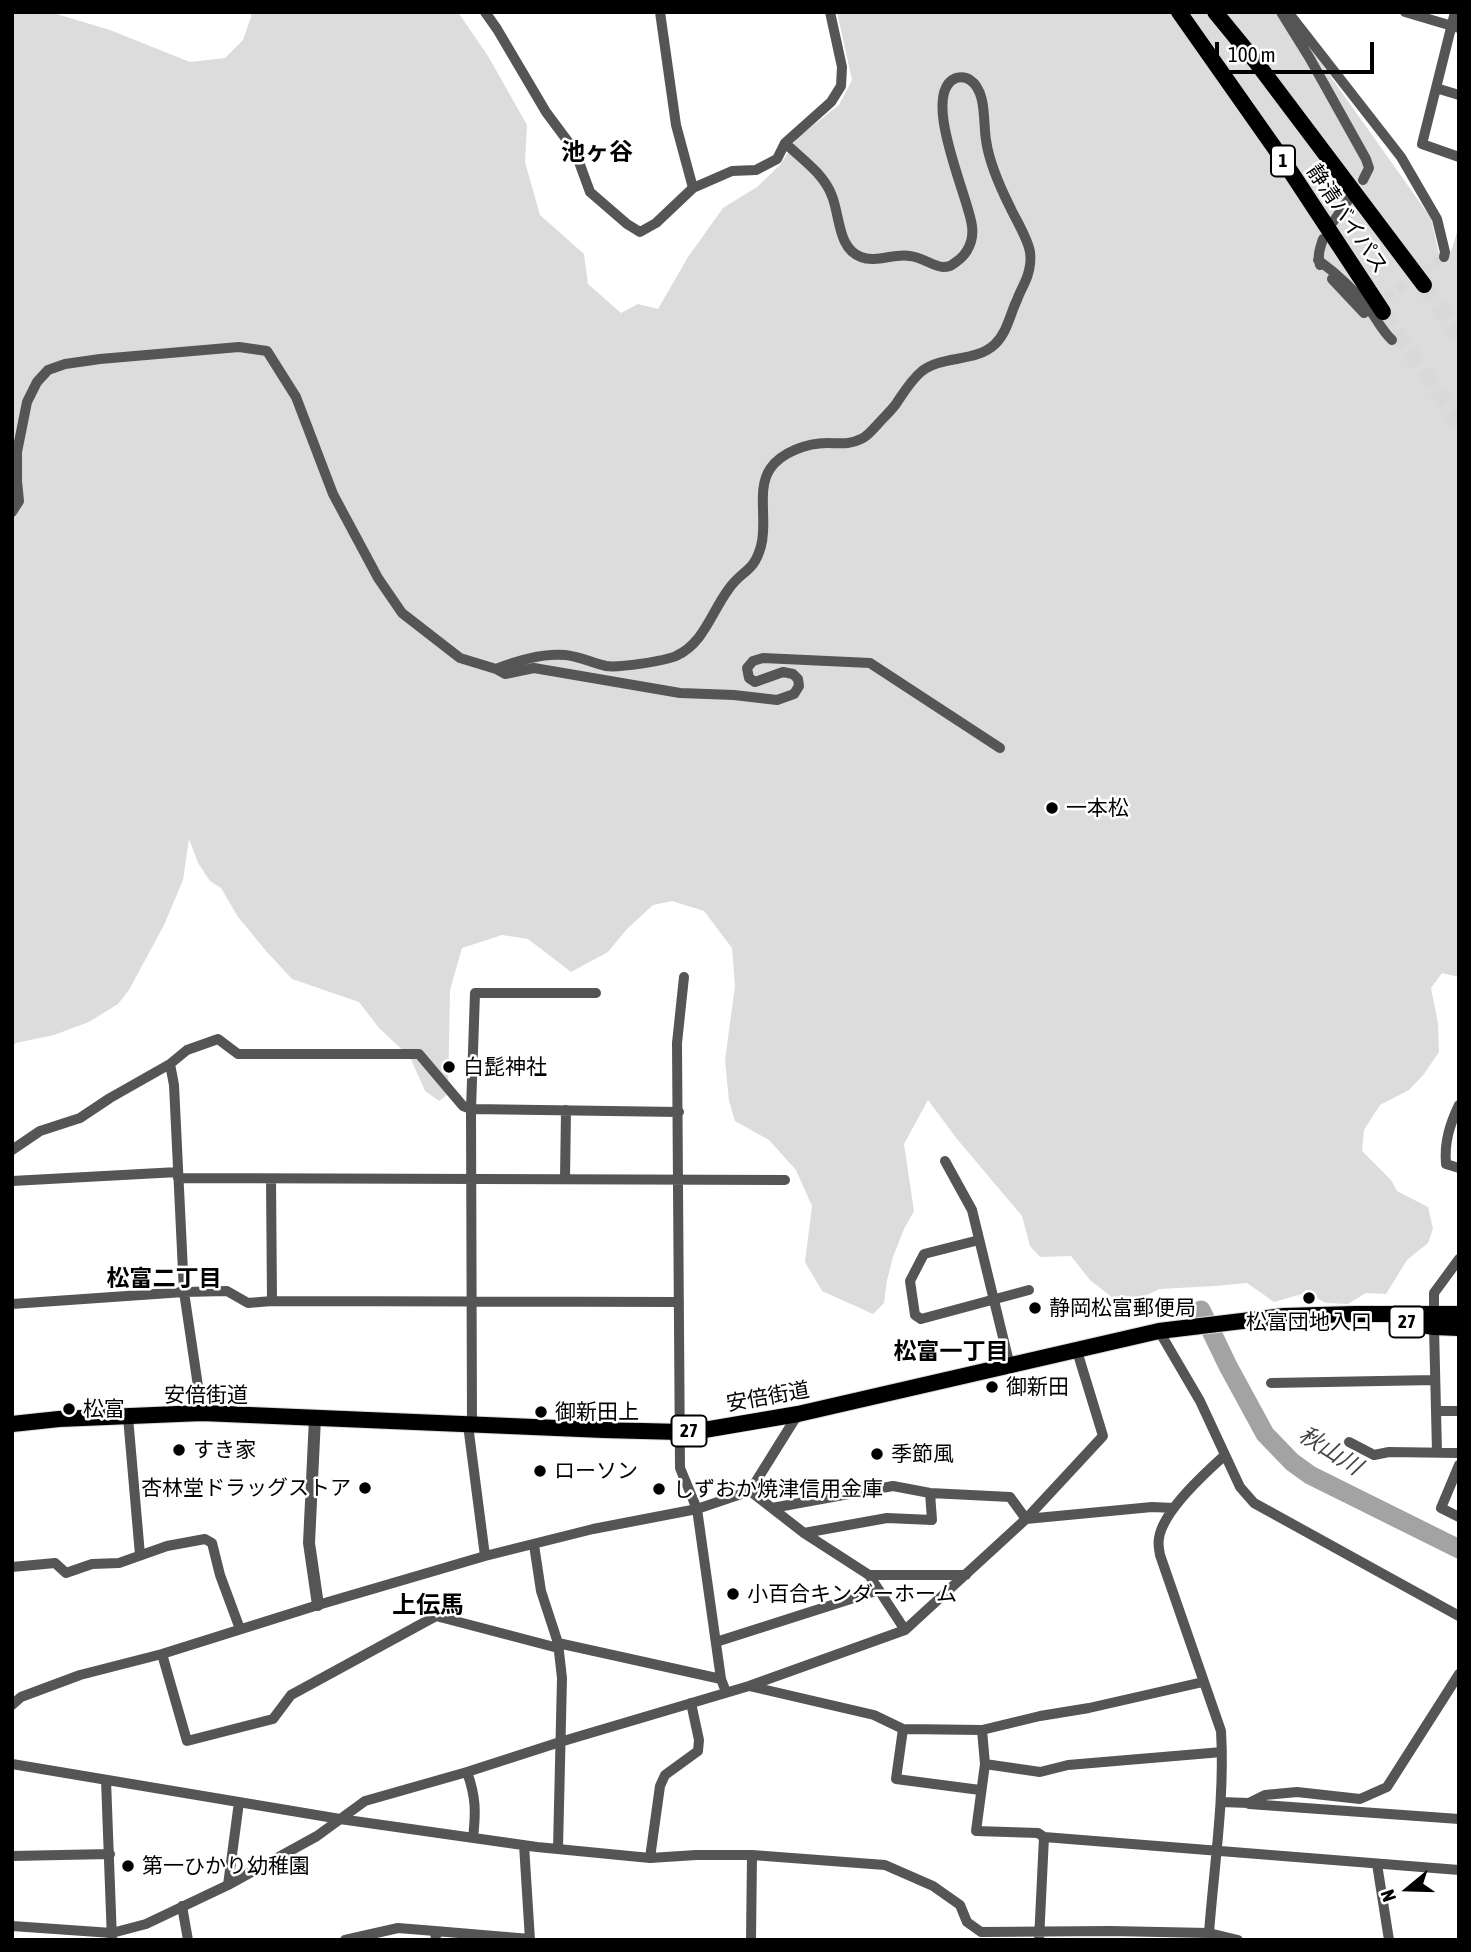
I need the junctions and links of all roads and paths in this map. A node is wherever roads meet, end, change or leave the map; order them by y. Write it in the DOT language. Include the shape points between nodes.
graph roads {
  1 [pos="485,12"];
  2 [pos="660,12"];
  3 [pos="830,12"];
  4 [pos="1179,12"];
  5 [pos="1215,12"];
  6 [pos="1281,12"];
  7 [pos="1288,12"];
  8 [pos="1405,12"];
  9 [pos="1455,12"];
  10 [pos="1455,27"];
  11 [pos="1436,88"];
  12 [pos="1459,95"];
  13 [pos="785,143"];
  14 [pos="1459,157"];
  15 [pos="1363,180"];
  16 [pos="693,188"];
  17 [pos="1349,199"];
  18 [pos="1333,222"];
  19 [pos="1323,239"];
  20 [pos="1444,257"];
  21 [pos="1318,260"];
  22 [pos="1424,285"];
  23 [pos="1383,312"];
  24 [pos="1364,313"];
  25 [pos="1392,340"];
  26 [pos="12,512"];
  27 [pos="496,669"];
  28 [pos="1000,748"];
  29 [pos="684,977"];
  30 [pos="596,993"];
  31 [pos="170,1064"];
  32 [pos="1459,1105"];
  33 [pos="471,1109"];
  34 [pos="566,1110"];
  35 [pos="679,1112"];
  36 [pos="1459,1149"];
  37 [pos="12,1150"];
  38 [pos="1445,1152"];
  39 [pos="945,1161"];
  40 [pos="1459,1168"];
  41 [pos="178,1175"];
  42 [pos="271,1179"];
  43 [pos="471,1179"];
  44 [pos="565,1179"];
  45 [pos="679,1180"];
  46 [pos="785,1180"];
  47 [pos="12,1181"];
  48 [pos="979,1240"];
  49 [pos="1459,1259"];
  50 [pos="1029,1290"];
  51 [pos="184,1292"];
  52 [pos="994,1299"];
  53 [pos="272,1301"];
  54 [pos="472,1302"];
  55 [pos="679,1302"];
  56 [pos="12,1304"];
  57 [pos="1459,1314"];
  58 [pos="1434,1321"];
  59 [pos="1459,1328"];
  60 [pos="1159,1331"];
  61 [pos="1077,1351"];
  62 [pos="1010,1366"];
  63 [pos="1435,1380"];
  64 [pos="1272,1383"];
  65 [pos="1436,1411"];
  66 [pos="1459,1411"];
  67 [pos="202,1413"];
  68 [pos="798,1414"];
  69 [pos="128,1417"];
  70 [pos="315,1418"];
  71 [pos="12,1424"];
  72 [pos="470,1425"];
  73 [pos="680,1432"];
  74 [pos="1349,1442"];
  75 [pos="1437,1452"];
  76 [pos="1459,1453"];
  77 [pos="1225,1455"];
  78 [pos="1459,1465"];
  79 [pos="750,1491"];
  80 [pos="930,1493"];
  81 [pos="772,1508"];
  82 [pos="1174,1508"];
  83 [pos="697,1509"];
  84 [pos="1459,1517"];
  85 [pos="1026,1519"];
  86 [pos="804,1533"];
  87 [pos="534,1545"];
  88 [pos="140,1555"];
  89 [pos="485,1556"];
  90 [pos="12,1567"];
  91 [pos="869,1575"];
  92 [pos="967,1575"];
  93 [pos="879,1590"];
  94 [pos="318,1605"];
  95 [pos="1459,1616"];
  96 [pos="240,1629"];
  97 [pos="905,1630"];
  98 [pos="716,1642"];
  99 [pos="558,1646"];
  100 [pos="162,1654"];
  101 [pos="1459,1674"];
  102 [pos="722,1679"];
  103 [pos="1203,1682"];
  104 [pos="749,1686"];
  105 [pos="726,1692"];
  106 [pos="691,1703"];
  107 [pos="12,1705"];
  108 [pos="903,1728"];
  109 [pos="982,1730"];
  110 [pos="560,1742"];
  111 [pos="1222,1752"];
  112 [pos="12,1764"];
  113 [pos="985,1764"];
  114 [pos="467,1772"];
  115 [pos="106,1780"];
  116 [pos="980,1790"];
  117 [pos="239,1802"];
  118 [pos="1220,1802"];
  119 [pos="1249,1804"];
  120 [pos="340,1819"];
  121 [pos="1459,1819"];
  122 [pos="1044,1837"];
  123 [pos="473,1838"];
  124 [pos="524,1845"];
  125 [pos="558,1849"];
  126 [pos="1216,1851"];
  127 [pos="110,1854"];
  128 [pos="752,1855"];
  129 [pos="12,1856"];
  130 [pos="650,1858"];
  131 [pos="1377,1864"];
  132 [pos="1459,1870"];
  133 [pos="228,1885"];
  134 [pos="182,1906"];
  135 [pos="12,1926"];
  136 [pos="34,1927"];
  137 [pos="1209,1933"];
  138 [pos="436,1935"];
  139 [pos="112,1936"];
  140 [pos="1040,1936"];
  141 [pos="1110,1936"];
  142 [pos="530,1939"];
  143 [pos="34,1940"];
  144 [pos="188,1940"];
  145 [pos="345,1940"];
  146 [pos="751,1940"];
  147 [pos="1238,1940"];
  148 [pos="1389,1940"];
  1 -- 16 [label="street" via="575,151 590,192 640,232"];
  2 -- 16 [label="street" via="676,125"];
  3 -- 13 [label="street" via="842,67 841,86 831,102"];
  4 -- 23 [label="main road, 静清バイパス / 1"];
  5 -- 22 [label="main road, 静清バイパス / 1"];
  6 -- 15 [label="street" via="1366,159"];
  7 -- 20 [label="street" via="1401,157 1437,219"];
  8 -- 10 [label="street"];
  9 -- 10 [label="street"];
  10 -- 11 [label="street"];
  11 -- 12 [label="street"];
  11 -- 14 [label="street" via="1422,144"];
  13 -- 16 [label="street" via="776,159 756,170 732,171"];
  13 -- 27 [label="street" via="820,175 832,194 845,244 854,254 866,260 908,255 948,267 965,257 973,227 947,146 943,103 945,88 954,79 970,80 985,115 993,165 1030,252 1029,272 1004,331 989,349 925,369 865,438 845,445 801,447 769,469 764,484 763,542 755,564 729,587 693,645 678,655 609,667 566,655 540,656"];
  17 -- 18 [label="street"];
  19 -- 21 [label="street"];
  21 -- 24 [label="street"];
  21 -- 25 [label="street" via="1366,304"];
  26 -- 27 [label="street" via="19,501 17,452 27,402 48,370 100,359 239,347 267,351 296,397 333,494 402,613 460,658"];
  27 -- 28 [label="street" via="505,674 534,668 680,693 777,700 793,694 798,679 783,672 755,682 747,668 753,661 870,663"];
  29 -- 35 [label="street" via="677,1044"];
  30 -- 33 [label="street" via="475,993"];
  31 -- 33 [label="street" via="187,1050 218,1039 237,1054 419,1054 463,1106"];
  31 -- 37 [label="street" via="80,1118 40,1131"];
  31 -- 41 [label="street"];
  32 -- 38 [label="street"];
  33 -- 34 [label="street"];
  33 -- 43 [label="street"];
  34 -- 35 [label="street"];
  34 -- 44 [label="street"];
  35 -- 45 [label="street"];
  36 -- 38 [label="street"];
  38 -- 40 [label="street" via="1446,1164"];
  39 -- 48 [label="street" via="972,1210"];
  41 -- 42 [label="street"];
  41 -- 47 [label="street"];
  41 -- 51 [label="street"];
  42 -- 43 [label="street"];
  42 -- 53 [label="street"];
  43 -- 44 [label="street"];
  43 -- 54 [label="street"];
  44 -- 45 [label="street"];
  45 -- 46 [label="street"];
  45 -- 55 [label="street"];
  48 -- 52 [label="street"];
  48 -- 52 [label="street" via="924,1254 910,1281 915,1315 921,1319"];
  49 -- 58 [label="street" via="1434,1293"];
  50 -- 52 [label="street"];
  51 -- 53 [label="street" via="227,1291 248,1303"];
  51 -- 56 [label="street"];
  51 -- 67 [label="street"];
  52 -- 62 [label="street"];
  53 -- 54 [label="street"];
  54 -- 55 [label="street"];
  54 -- 72 [label="street"];
  55 -- 73 [label="street"];
  57 -- 58 [label="main road, 安倍街道 / 27"];
  58 -- 59 [label="main road, 安倍街道 / 27"];
  58 -- 60 [label="main road, 安倍街道 / 27" via="1355,1314 1284,1315"];
  58 -- 63 [label="street"];
  60 -- 61 [label="main road, 安倍街道 / 27"];
  60 -- 77 [label="street"];
  61 -- 62 [label="main road, 安倍街道 / 27"];
  61 -- 85 [label="street" via="1103,1437"];
  62 -- 68 [label="main road, 安倍街道 / 27"];
  63 -- 64 [label="street"];
  63 -- 65 [label="street"];
  65 -- 66 [label="street"];
  65 -- 75 [label="street"];
  67 -- 69 [label="main road, 安倍街道 / 27"];
  67 -- 70 [label="main road, 安倍街道 / 27"];
  68 -- 73 [label="main road, 安倍街道 / 27"];
  68 -- 79 [label="street"];
  69 -- 71 [label="main road, 安倍街道 / 27"];
  69 -- 88 [label="street"];
  70 -- 72 [label="main road, 安倍街道 / 27"];
  70 -- 94 [label="street" via="309,1543"];
  72 -- 73 [label="main road, 安倍街道 / 27"];
  72 -- 89 [label="street"];
  73 -- 83 [label="street" via="680,1468"];
  74 -- 75 [label="street" via="1374,1455"];
  75 -- 76 [label="street"];
  77 -- 82 [label="street"];
  77 -- 95 [label="street" via="1240,1487 1254,1503"];
  78 -- 84 [label="street" via="1441,1508"];
  79 -- 81 [label="street"];
  79 -- 83 [label="street"];
  80 -- 81 [label="street" via="893,1486"];
  80 -- 85 [label="street" via="1010,1497"];
  80 -- 86 [label="street" via="932,1520 887,1518"];
  81 -- 86 [label="street"];
  82 -- 85 [label="street"];
  82 -- 103 [label="street" via="1159,1538 1160,1555"];
  83 -- 87 [label="street"];
  83 -- 98 [label="street"];
  85 -- 92 [label="street"];
  86 -- 91 [label="street"];
  87 -- 89 [label="street"];
  87 -- 99 [label="street" via="541,1591"];
  88 -- 90 [label="street" via="66,1573 55,1563"];
  88 -- 96 [label="street" via="205,1539 212,1543"];
  89 -- 94 [label="street"];
  91 -- 92 [label="street"];
  91 -- 93 [label="street"];
  92 -- 97 [label="street"];
  93 -- 97 [label="street"];
  93 -- 98 [label="street"];
  94 -- 96 [label="street"];
  96 -- 100 [label="street"];
  97 -- 104 [label="street"];
  98 -- 102 [label="street"];
  99 -- 100 [label="street" via="436,1616 291,1695 274,1719 187,1741"];
  99 -- 102 [label="street"];
  99 -- 110 [label="street"];
  100 -- 107 [label="street" via="80,1675 21,1697"];
  101 -- 119 [label="street" via="1387,1787 1360,1799 1297,1791 1265,1796"];
  102 -- 105 [label="street"];
  103 -- 109 [label="street"];
  103 -- 111 [label="street" via="1221,1731"];
  104 -- 105 [label="street"];
  104 -- 108 [label="street" via="874,1715"];
  105 -- 106 [label="street"];
  106 -- 110 [label="street"];
  106 -- 130 [label="street" via="698,1751 665,1775 660,1786"];
  108 -- 109 [label="street"];
  108 -- 116 [label="street" via="896,1779"];
  109 -- 113 [label="street"];
  110 -- 114 [label="street"];
  110 -- 125 [label="street"];
  111 -- 113 [label="street" via="1069,1765 1040,1772"];
  111 -- 118 [label="street"];
  112 -- 115 [label="street"];
  113 -- 116 [label="street"];
  114 -- 120 [label="street" via="365,1801"];
  114 -- 123 [label="street" via="476,1814"];
  115 -- 117 [label="street"];
  115 -- 127 [label="street"];
  116 -- 122 [label="street" via="975,1831"];
  117 -- 120 [label="street"];
  117 -- 133 [label="street"];
  118 -- 119 [label="street"];
  118 -- 126 [label="street"];
  119 -- 121 [label="street"];
  120 -- 123 [label="street"];
  120 -- 133 [label="street"];
  122 -- 126 [label="street"];
  122 -- 140 [label="street"];
  123 -- 124 [label="street"];
  124 -- 125 [label="street"];
  124 -- 142 [label="street"];
  125 -- 130 [label="street"];
  126 -- 131 [label="street"];
  126 -- 137 [label="street"];
  127 -- 129 [label="street"];
  127 -- 139 [label="street"];
  128 -- 130 [label="street"];
  128 -- 140 [label="street" via="885,1865 933,1886 960,1905 967,1922 981,1932"];
  128 -- 146 [label="street"];
  131 -- 132 [label="street"];
  131 -- 148 [label="street"];
  133 -- 134 [label="street"];
  134 -- 139 [label="street"];
  134 -- 144 [label="street"];
  135 -- 136 [label="street"];
  136 -- 139 [label="street"];
  136 -- 143 [label="street"];
  137 -- 141 [label="street"];
  137 -- 147 [label="street"];
  138 -- 142 [label="street"];
  138 -- 145 [label="street" via="398,1928"];
  140 -- 141 [label="street"];
}
